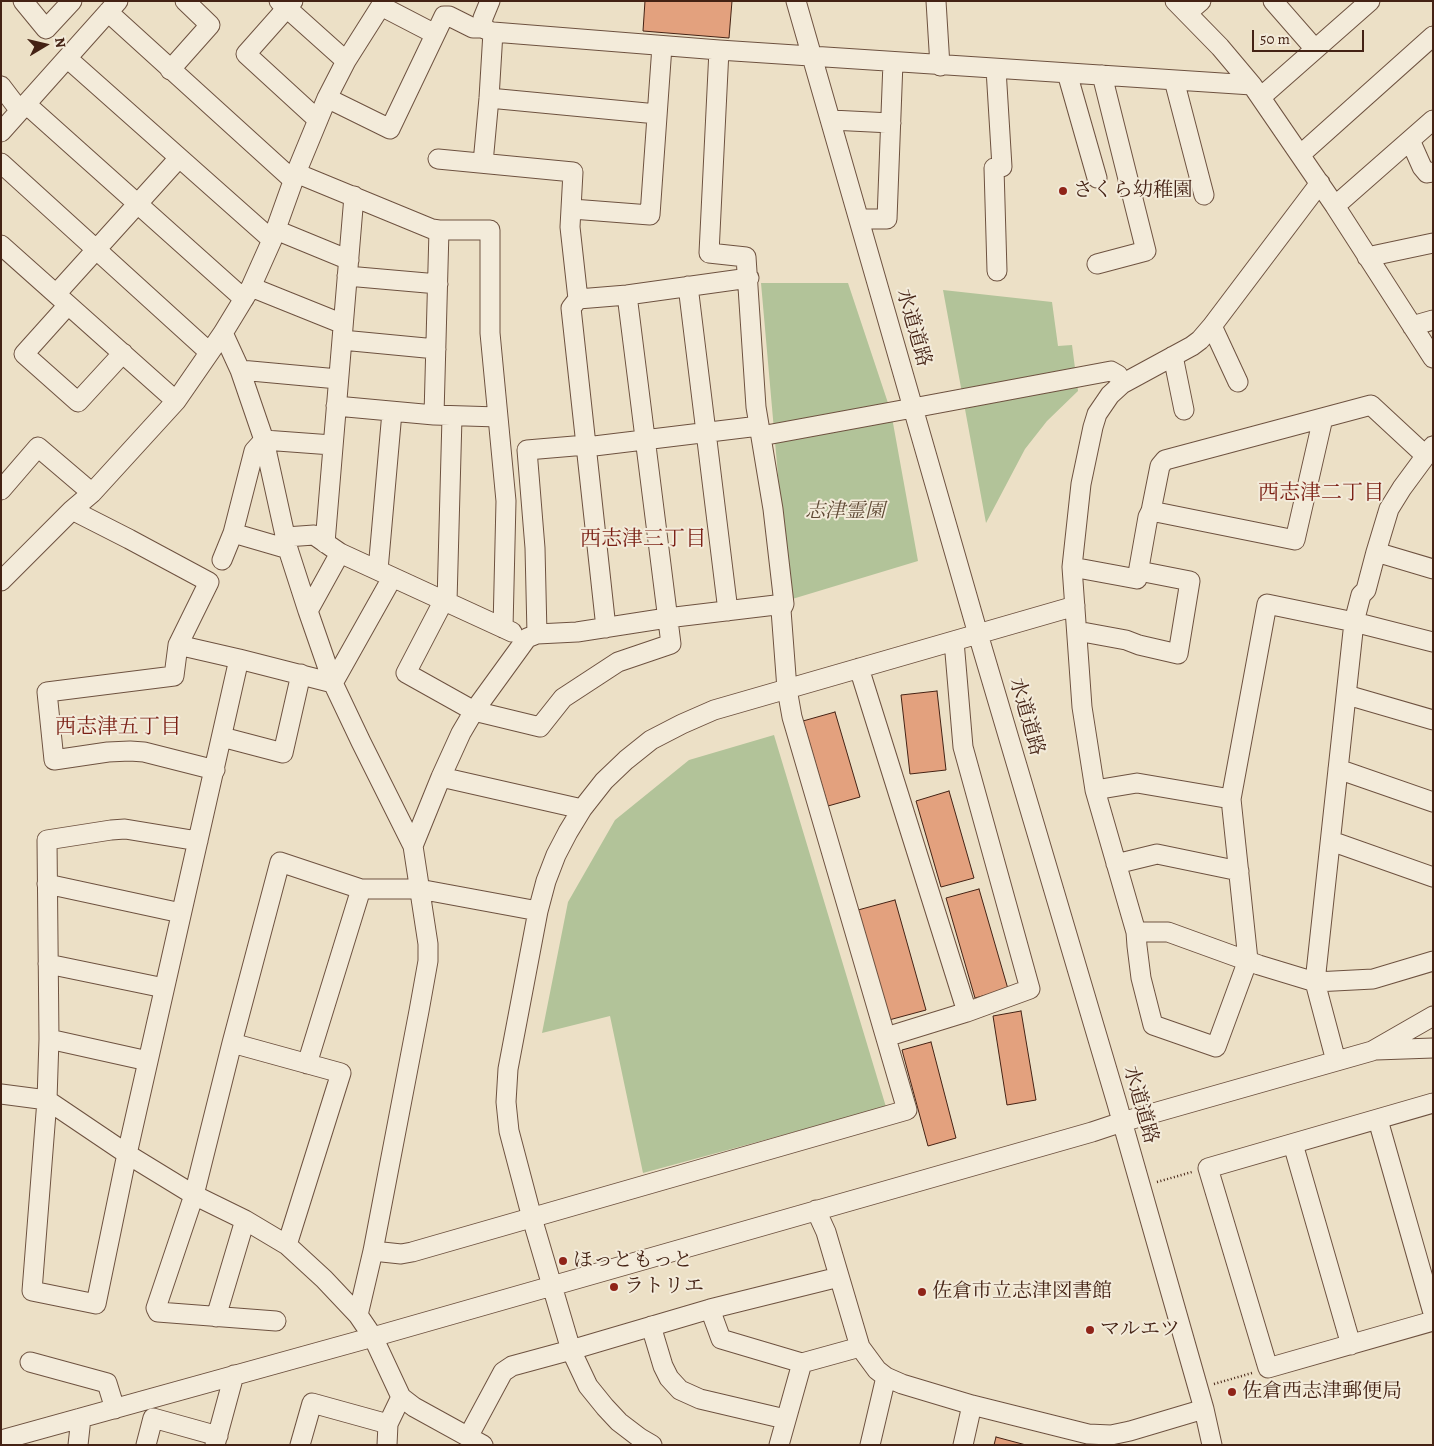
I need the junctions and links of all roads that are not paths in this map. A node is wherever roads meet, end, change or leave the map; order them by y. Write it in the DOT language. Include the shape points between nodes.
graph roads {
  1 [pos="23,1"];
  2 [pos="72,1"];
  3 [pos="185,1"];
  4 [pos="490,1"];
  5 [pos="796,1"];
  6 [pos="936,1"];
  7 [pos="1273,1"];
  8 [pos="1370,1"];
  9 [pos="286,4"];
  10 [pos="382,4"];
  11 [pos="1187,5"];
  12 [pos="113,6"];
  13 [pos="487,30"];
  14 [pos="435,34"];
  15 [pos="1433,36"];
  16 [pos="662,46"];
  17 [pos="1315,49"];
  18 [pos="719,50"];
  19 [pos="812,56"];
  20 [pos="67,58"];
  21 [pos="346,61"];
  22 [pos="893,62"];
  23 [pos="940,66"];
  24 [pos="996,69"];
  25 [pos="170,70"];
  26 [pos="1067,73"];
  27 [pos="1102,75"];
  28 [pos="1174,80"];
  29 [pos="1,86"];
  30 [pos="1257,91"];
  31 [pos="327,98"];
  32 [pos="489,98"];
  33 [pos="23,107"];
  34 [pos="657,114"];
  35 [pos="318,120"];
  36 [pos="831,120"];
  37 [pos="1433,120"];
  38 [pos="891,123"];
  39 [pos="1,132"];
  40 [pos="1410,140"];
  41 [pos="1300,155"];
  42 [pos="179,158"];
  43 [pos="438,159"];
  44 [pos="1,163"];
  45 [pos="483,163"];
  46 [pos="1433,172"];
  47 [pos="294,177"];
  48 [pos="1097,178"];
  49 [pos="1320,183"];
  50 [pos="1204,195"];
  51 [pos="354,196"];
  52 [pos="138,204"];
  53 [pos="1335,206"];
  54 [pos="572,209"];
  55 [pos="859,219"];
  56 [pos="439,230"];
  57 [pos="274,235"];
  58 [pos="1433,243"];
  59 [pos="1,245"];
  60 [pos="97,250"];
  61 [pos="1367,257"];
  62 [pos="1097,264"];
  63 [pos="348,268"];
  64 [pos="997,272"];
  65 [pos="748,278"];
  66 [pos="438,284"];
  67 [pos="688,286"];
  68 [pos="247,293"];
  69 [pos="627,294"];
  70 [pos="62,299"];
  71 [pos="578,299"];
  72 [pos="1433,320"];
  73 [pos="1212,326"];
  74 [pos="1412,326"];
  75 [pos="343,332"];
  76 [pos="223,334"];
  77 [pos="436,349"];
  78 [pos="209,352"];
  79 [pos="123,353"];
  80 [pos="1173,356"];
  81 [pos="1433,358"];
  82 [pos="240,370"];
  83 [pos="338,379"];
  84 [pos="1238,382"];
  85 [pos="1122,384"];
  86 [pos="176,401"];
  87 [pos="336,406"];
  88 [pos="913,408"];
  89 [pos="1184,410"];
  90 [pos="392,412"];
  91 [pos="443,416"];
  92 [pos="498,417"];
  93 [pos="1324,418"];
  94 [pos="760,431"];
  95 [pos="707,432"];
  96 [pos="264,440"];
  97 [pos="645,440"];
  98 [pos="332,445"];
  99 [pos="586,446"];
  100 [pos="1429,451"];
  101 [pos="1,490"];
  102 [pos="92,493"];
  103 [pos="72,510"];
  104 [pos="1152,511"];
  105 [pos="233,534"];
  106 [pos="287,543"];
  107 [pos="332,548"];
  108 [pos="1376,552"];
  109 [pos="222,560"];
  110 [pos="1072,567"];
  111 [pos="1433,569"];
  112 [pos="1139,571"];
  113 [pos="385,574"];
  114 [pos="1,581"];
  115 [pos="446,601"];
  116 [pos="784,604"];
  117 [pos="1075,606"];
  118 [pos="308,611"];
  119 [pos="728,611"];
  120 [pos="667,618"];
  121 [pos="1354,622"];
  122 [pos="503,628"];
  123 [pos="606,628"];
  124 [pos="1076,631"];
  125 [pos="978,634"];
  126 [pos="532,636"];
  127 [pos="954,641"];
  128 [pos="1433,642"];
  129 [pos="178,645"];
  130 [pos="239,659"];
  131 [pos="859,668"];
  132 [pos="301,674"];
  133 [pos="332,683"];
  134 [pos="787,689"];
  135 [pos="1347,695"];
  136 [pos="474,712"];
  137 [pos="1433,720"];
  138 [pos="222,737"];
  139 [pos="1338,769"];
  140 [pos="214,770"];
  141 [pos="441,777"];
  142 [pos="1095,790"];
  143 [pos="1231,799"];
  144 [pos="1433,802"];
  145 [pos="582,809"];
  146 [pos="198,841"];
  147 [pos="1331,841"];
  148 [pos="413,846"];
  149 [pos="1116,864"];
  150 [pos="1238,871"];
  151 [pos="1433,877"];
  152 [pos="47,884"];
  153 [pos="361,889"];
  154 [pos="419,889"];
  155 [pos="538,911"];
  156 [pos="181,913"];
  157 [pos="1136,932"];
  158 [pos="1248,960"];
  159 [pos="1433,961"];
  160 [pos="48,964"];
  161 [pos="1315,982"];
  162 [pos="164,988"];
  163 [pos="968,1012"];
  164 [pos="1433,1016"];
  165 [pos="886,1037"];
  166 [pos="48,1039"];
  167 [pos="232,1043"];
  168 [pos="1433,1048"];
  169 [pos="1372,1051"];
  170 [pos="148,1061"];
  171 [pos="1336,1061"];
  172 [pos="307,1064"];
  173 [pos="1,1094"];
  174 [pos="47,1100"];
  175 [pos="1433,1103"];
  176 [pos="1378,1120"];
  177 [pos="1122,1122"];
  178 [pos="1292,1144"];
  179 [pos="127,1154"];
  180 [pos="194,1195"];
  181 [pos="816,1210"];
  182 [pos="532,1218"];
  183 [pos="245,1220"];
  184 [pos="287,1245"];
  185 [pos="373,1251"];
  186 [pos="839,1277"];
  187 [pos="552,1285"];
  188 [pos="710,1308"];
  189 [pos="1433,1313"];
  190 [pos="358,1315"];
  191 [pos="216,1316"];
  192 [pos="276,1321"];
  193 [pos="1433,1321"];
  194 [pos="651,1326"];
  195 [pos="373,1336"];
  196 [pos="1350,1345"];
  197 [pos="860,1347"];
  198 [pos="571,1350"];
  199 [pos="30,1362"];
  200 [pos="802,1363"];
  201 [pos="234,1375"];
  202 [pos="886,1378"];
  203 [pos="401,1397"];
  204 [pos="972,1404"];
  205 [pos="115,1409"];
  206 [pos="1204,1409"];
  207 [pos="81,1418"];
  208 [pos="785,1419"];
  209 [pos="388,1424"];
  210 [pos="1,1440"];
  211 [pos="216,1440"];
  212 [pos="476,1441"];
  213 [pos="78,1445"];
  214 [pos="146,1445"];
  215 [pos="300,1445"];
  216 [pos="386,1445"];
  217 [pos="652,1445"];
  218 [pos="779,1445"];
  219 [pos="870,1445"];
  220 [pos="963,1445"];
  221 [pos="1212,1445"];
  1 -- 2 [label="street" via="46,29"];
  3 -- 25 [label="street" via="210,25"];
  4 -- 13 [label="street" via="482,18"];
  5 -- 19 [label="street, 水道道路"];
  6 -- 23 [label="street"];
  7 -- 17 [label="street"];
  8 -- 17 [label="street"];
  9 -- 21 [label="street"];
  9 -- 35 [label="street" via="246,54"];
  10 -- 14 [label="street"];
  10 -- 21 [label="street"];
  11 -- 30 [label="street"];
  12 -- 20 [label="street"];
  12 -- 25 [label="street"];
  13 -- 14 [label="street" via="444,16"];
  13 -- 16 [label="street"];
  13 -- 32 [label="street"];
  14 -- 31 [label="street" via="390,129"];
  15 -- 41 [label="street"];
  16 -- 18 [label="street"];
  16 -- 34 [label="street"];
  17 -- 30 [label="street"];
  18 -- 19 [label="street"];
  18 -- 65 [label="street" via="709,252 746,257"];
  19 -- 22 [label="street"];
  19 -- 36 [label="street, 水道道路"];
  20 -- 33 [label="street"];
  20 -- 42 [label="street"];
  21 -- 31 [label="street"];
  22 -- 23 [label="street"];
  22 -- 38 [label="street"];
  23 -- 24 [label="street"];
  24 -- 26 [label="street"];
  24 -- 64 [label="street" via="1002,167 994,168"];
  25 -- 47 [label="street"];
  26 -- 27 [label="street"];
  26 -- 48 [label="street"];
  27 -- 28 [label="street"];
  27 -- 62 [label="street" via="1146,251"];
  28 -- 30 [label="street"];
  28 -- 50 [label="street"];
  29 -- 33 [label="street"];
  30 -- 41 [label="street"];
  31 -- 35 [label="street"];
  32 -- 34 [label="street"];
  32 -- 45 [label="street"];
  33 -- 39 [label="street"];
  33 -- 52 [label="street"];
  34 -- 54 [label="street" via="650,215"];
  35 -- 47 [label="street"];
  36 -- 38 [label="street"];
  36 -- 55 [label="street, 水道道路"];
  37 -- 40 [label="street"];
  38 -- 55 [label="street" via="887,219"];
  40 -- 46 [label="street" via="1426,173"];
  40 -- 53 [label="street"];
  41 -- 49 [label="street"];
  42 -- 52 [label="street"];
  42 -- 57 [label="street"];
  43 -- 45 [label="street"];
  44 -- 60 [label="street"];
  45 -- 54 [label="street" via="574,172"];
  47 -- 51 [label="street"];
  47 -- 57 [label="street"];
  49 -- 53 [label="street"];
  49 -- 73 [label="street"];
  51 -- 56 [label="street"];
  51 -- 63 [label="street"];
  52 -- 60 [label="street"];
  52 -- 68 [label="street"];
  53 -- 61 [label="street"];
  54 -- 71 [label="street" via="570,227"];
  55 -- 88 [label="street, 水道道路"];
  56 -- 66 [label="street"];
  56 -- 92 [label="street" via="490,230 490,333"];
  57 -- 63 [label="street"];
  57 -- 68 [label="street"];
  58 -- 61 [label="street"];
  59 -- 70 [label="street"];
  60 -- 70 [label="street"];
  60 -- 78 [label="street"];
  61 -- 74 [label="street"];
  63 -- 66 [label="street"];
  63 -- 75 [label="street"];
  65 -- 67 [label="street"];
  65 -- 94 [label="street"];
  66 -- 77 [label="street"];
  67 -- 69 [label="street"];
  67 -- 95 [label="street"];
  68 -- 75 [label="street"];
  68 -- 76 [label="street"];
  69 -- 71 [label="street"];
  69 -- 97 [label="street"];
  70 -- 79 [label="street"];
  70 -- 79 [label="street" via="24,354 71,396 78,402"];
  71 -- 99 [label="street" via="571,308"];
  72 -- 74 [label="street"];
  73 -- 80 [label="street" via="1200,340"];
  73 -- 84 [label="street"];
  74 -- 81 [label="street"];
  75 -- 77 [label="street"];
  75 -- 83 [label="street"];
  76 -- 78 [label="street"];
  76 -- 82 [label="street"];
  77 -- 91 [label="street"];
  78 -- 86 [label="street"];
  79 -- 86 [label="street"];
  80 -- 85 [label="street"];
  80 -- 89 [label="street"];
  82 -- 83 [label="street"];
  82 -- 96 [label="street"];
  83 -- 87 [label="street"];
  85 -- 88 [label="street" via="1118,375 1111,371"];
  85 -- 110 [label="street" via="1110,394 1093,427"];
  86 -- 102 [label="street"];
  87 -- 90 [label="street"];
  87 -- 98 [label="street"];
  88 -- 94 [label="street"];
  88 -- 125 [label="street, 水道道路"];
  90 -- 91 [label="street"];
  90 -- 113 [label="street"];
  91 -- 92 [label="street"];
  91 -- 115 [label="street"];
  92 -- 122 [label="street" via="506,501"];
  93 -- 100 [label="street" via="1371,405"];
  93 -- 104 [label="street" via="1165,460 1160,466"];
  93 -- 104 [label="street" via="1295,540"];
  94 -- 95 [label="street"];
  94 -- 116 [label="street"];
  95 -- 97 [label="street"];
  95 -- 119 [label="street"];
  96 -- 98 [label="street"];
  96 -- 105 [label="street" via="254,451"];
  96 -- 106 [label="street"];
  97 -- 99 [label="street"];
  97 -- 120 [label="street"];
  98 -- 107 [label="street"];
  99 -- 123 [label="street"];
  99 -- 126 [label="street" via="527,450 535,548"];
  100 -- 108 [label="street" via="1389,509"];
  101 -- 102 [label="street" via="38,447"];
  102 -- 103 [label="street"];
  103 -- 114 [label="street"];
  103 -- 129 [label="street" via="209,582"];
  104 -- 112 [label="street" via="1148,517"];
  105 -- 106 [label="street"];
  105 -- 109 [label="street"];
  106 -- 107 [label="street" via="314,535"];
  106 -- 118 [label="street"];
  107 -- 113 [label="street"];
  107 -- 118 [label="street"];
  108 -- 111 [label="street"];
  108 -- 121 [label="street"];
  110 -- 112 [label="street" via="1137,579"];
  110 -- 117 [label="street"];
  112 -- 124 [label="street" via="1190,581 1178,654"];
  113 -- 115 [label="street"];
  113 -- 133 [label="street"];
  115 -- 122 [label="street"];
  115 -- 136 [label="street" via="406,672"];
  116 -- 119 [label="street"];
  116 -- 134 [label="street" via="781,610"];
  117 -- 124 [label="street"];
  117 -- 125 [label="street"];
  118 -- 133 [label="street"];
  119 -- 120 [label="street"];
  120 -- 123 [label="street"];
  120 -- 136 [label="street" via="671,644 618,662 563,698 540,727"];
  121 -- 128 [label="street"];
  121 -- 135 [label="street"];
  121 -- 143 [label="street" via="1267,604"];
  122 -- 126 [label="street"];
  123 -- 126 [label="street"];
  124 -- 142 [label="street" via="1082,707"];
  125 -- 127 [label="street"];
  125 -- 177 [label="street, 水道道路"];
  126 -- 136 [label="street"];
  127 -- 131 [label="street"];
  127 -- 163 [label="street" via="963,747 1030,989"];
  129 -- 130 [label="street"];
  129 -- 140 [label="street" via="174,676 47,692 54,760 130,751"];
  130 -- 132 [label="street"];
  130 -- 138 [label="street"];
  131 -- 134 [label="street"];
  131 -- 163 [label="street"];
  132 -- 133 [label="street"];
  132 -- 138 [label="street" via="283,753"];
  133 -- 148 [label="street"];
  134 -- 145 [label="street" via="714,710 650,740 604,781"];
  134 -- 165 [label="street" via="792,717"];
  135 -- 137 [label="street"];
  135 -- 139 [label="street"];
  136 -- 141 [label="street"];
  138 -- 140 [label="street"];
  139 -- 144 [label="street"];
  139 -- 147 [label="street"];
  140 -- 146 [label="street"];
  141 -- 145 [label="street"];
  141 -- 148 [label="street"];
  142 -- 143 [label="street" via="1137,783"];
  142 -- 149 [label="street"];
  143 -- 150 [label="street"];
  145 -- 155 [label="street" via="556,855"];
  146 -- 152 [label="street" via="125,829 47,840"];
  146 -- 156 [label="street"];
  147 -- 151 [label="street"];
  147 -- 161 [label="street"];
  148 -- 154 [label="street"];
  149 -- 150 [label="street" via="1157,854"];
  149 -- 157 [label="street"];
  150 -- 158 [label="street"];
  152 -- 156 [label="street"];
  152 -- 160 [label="street"];
  153 -- 154 [label="street"];
  153 -- 167 [label="street" via="280,862"];
  153 -- 172 [label="street"];
  154 -- 155 [label="street"];
  154 -- 185 [label="street" via="428,961"];
  155 -- 182 [label="street" via="508,1069 506,1102 509,1131"];
  156 -- 162 [label="street"];
  157 -- 158 [label="street" via="1168,932"];
  157 -- 158 [label="street" via="1141,978 1153,1025 1216,1047"];
  158 -- 161 [label="street"];
  159 -- 161 [label="street" via="1373,979"];
  160 -- 162 [label="street"];
  160 -- 166 [label="street"];
  161 -- 171 [label="street"];
  162 -- 170 [label="street"];
  163 -- 165 [label="street"];
  164 -- 169 [label="street"];
  165 -- 182 [label="street" via="907,1110"];
  166 -- 170 [label="street"];
  166 -- 174 [label="street"];
  167 -- 172 [label="street"];
  167 -- 180 [label="street"];
  168 -- 169 [label="street"];
  169 -- 171 [label="street"];
  170 -- 179 [label="street"];
  171 -- 177 [label="street"];
  172 -- 184 [label="street" via="341,1073"];
  173 -- 174 [label="street"];
  174 -- 179 [label="street"];
  174 -- 179 [label="street" via="32,1291 96,1304"];
  175 -- 176 [label="street"];
  176 -- 178 [label="street"];
  176 -- 189 [label="street"];
  177 -- 181 [label="street"];
  177 -- 206 [label="street, 水道道路"];
  178 -- 196 [label="street"];
  178 -- 196 [label="street" via="1208,1168 1268,1368"];
  179 -- 180 [label="street"];
  180 -- 183 [label="street"];
  180 -- 191 [label="street" via="156,1308 158,1312"];
  181 -- 186 [label="street"];
  181 -- 187 [label="street"];
  182 -- 185 [label="street" via="412,1252"];
  182 -- 187 [label="street"];
  183 -- 184 [label="street"];
  183 -- 191 [label="street"];
  184 -- 190 [label="street"];
  185 -- 190 [label="street"];
  186 -- 188 [label="street"];
  186 -- 197 [label="street"];
  187 -- 195 [label="street"];
  187 -- 198 [label="street"];
  188 -- 194 [label="street"];
  188 -- 200 [label="street" via="721,1338"];
  190 -- 195 [label="street"];
  191 -- 192 [label="street"];
  193 -- 196 [label="street"];
  194 -- 198 [label="street"];
  194 -- 208 [label="street" via="663,1366 680,1390 700,1399"];
  195 -- 201 [label="street"];
  195 -- 203 [label="street"];
  197 -- 200 [label="street"];
  197 -- 202 [label="street"];
  198 -- 212 [label="street" via="512,1366 503,1372"];
  198 -- 217 [label="street" via="588,1386 605,1407 619,1422"];
  199 -- 205 [label="street" via="107,1383"];
  200 -- 208 [label="street"];
  201 -- 205 [label="street"];
  201 -- 211 [label="street"];
  202 -- 204 [label="street"];
  202 -- 219 [label="street"];
  203 -- 209 [label="street"];
  203 -- 212 [label="street"];
  204 -- 206 [label="street" via="1088,1434 1110,1435"];
  204 -- 220 [label="street"];
  205 -- 207 [label="street"];
  206 -- 221 [label="street, 水道道路"];
  207 -- 210 [label="street"];
  207 -- 213 [label="street"];
  208 -- 218 [label="street"];
  209 -- 215 [label="street" via="312,1403"];
  209 -- 216 [label="street"];
  211 -- 214 [label="street" via="153,1418"];
}
